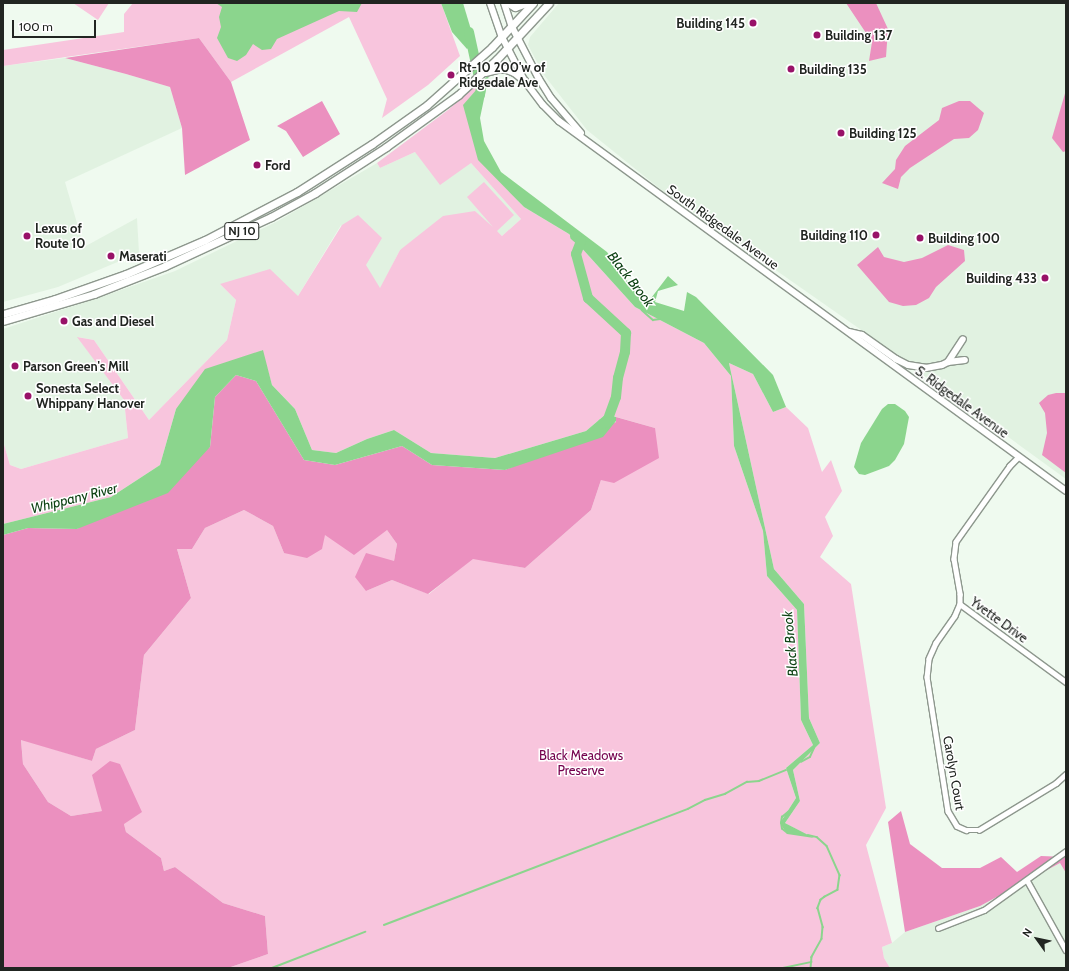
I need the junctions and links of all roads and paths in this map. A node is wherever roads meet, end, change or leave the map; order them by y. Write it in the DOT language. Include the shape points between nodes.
graph roads {
  1 [pos="490,3"];
  2 [pos="504,3"];
  3 [pos="508,3"];
  4 [pos="526,3"];
  5 [pos="533,3"];
  6 [pos="548,3"];
  7 [pos="512,27"];
  8 [pos="502,37"];
  9 [pos="517,38"];
  10 [pos="508,48"];
  11 [pos="483,73"];
  12 [pos="524,80"];
  13 [pos="588,141"];
  14 [pos="3,314"];
  15 [pos="3,321"];
  16 [pos="846,331"];
  17 [pos="962,339"];
  18 [pos="965,360"];
  19 [pos="948,362"];
  20 [pos="1019,457"];
  21 [pos="1066,491"];
  22 [pos="960,604"];
  23 [pos="1066,682"];
  24 [pos="1066,774"];
  25 [pos="1066,852"];
  26 [pos="1027,880"];
  27 [pos="938,928"];
  28 [pos="1066,950"];
  1 -- 8 [label="main road, South Ridgedale Avenue"];
  2 -- 7 [label="main road, South Ridgedale Avenue"];
  3 -- 4 [label="main road" via="516,7"];
  5 -- 7 [label="main road, NJ 10"];
  6 -- 9 [label="main road, NJ 10"];
  7 -- 8 [label="main road, NJ 10"];
  7 -- 9 [label="main road, South Ridgedale Avenue"];
  8 -- 10 [label="main road, South Ridgedale Avenue"];
  8 -- 14 [label="main road, NJ 10" via="427,105 309,185 184,250 126,274"];
  9 -- 10 [label="main road, NJ 10"];
  9 -- 13 [label="main road, South Ridgedale Avenue" via="551,98"];
  10 -- 11 [label="main road, NJ 10"];
  10 -- 12 [label="main road, South Ridgedale Avenue"];
  11 -- 12 [label="main road" via="506,68"];
  11 -- 15 [label="main road, NJ 10" via="426,120 346,174 270,217 145,274 88,296"];
  12 -- 13 [label="main road, South Ridgedale Avenue" via="550,112"];
  13 -- 16 [label="main road, South Ridgedale Avenue"];
  16 -- 19 [label="main road" via="862,335 896,359 913,366 934,368"];
  16 -- 20 [label="main road, S. Ridgedale Avenue"];
  17 -- 19 [label="main road"];
  18 -- 19 [label="main road"];
  20 -- 21 [label="main road, S. Ridgedale Avenue"];
  20 -- 22 [label="street, Yvette Drive" via="956,542 954,559"];
  22 -- 23 [label="street, Yvette Drive"];
  22 -- 24 [label="street, Carolyn Court" via="955,616 931,651 927,668 950,817 957,826 966,830 984,829"];
  25 -- 26 [label="street"];
  26 -- 27 [label="street" via="984,910"];
  26 -- 28 [label="street"];
}
